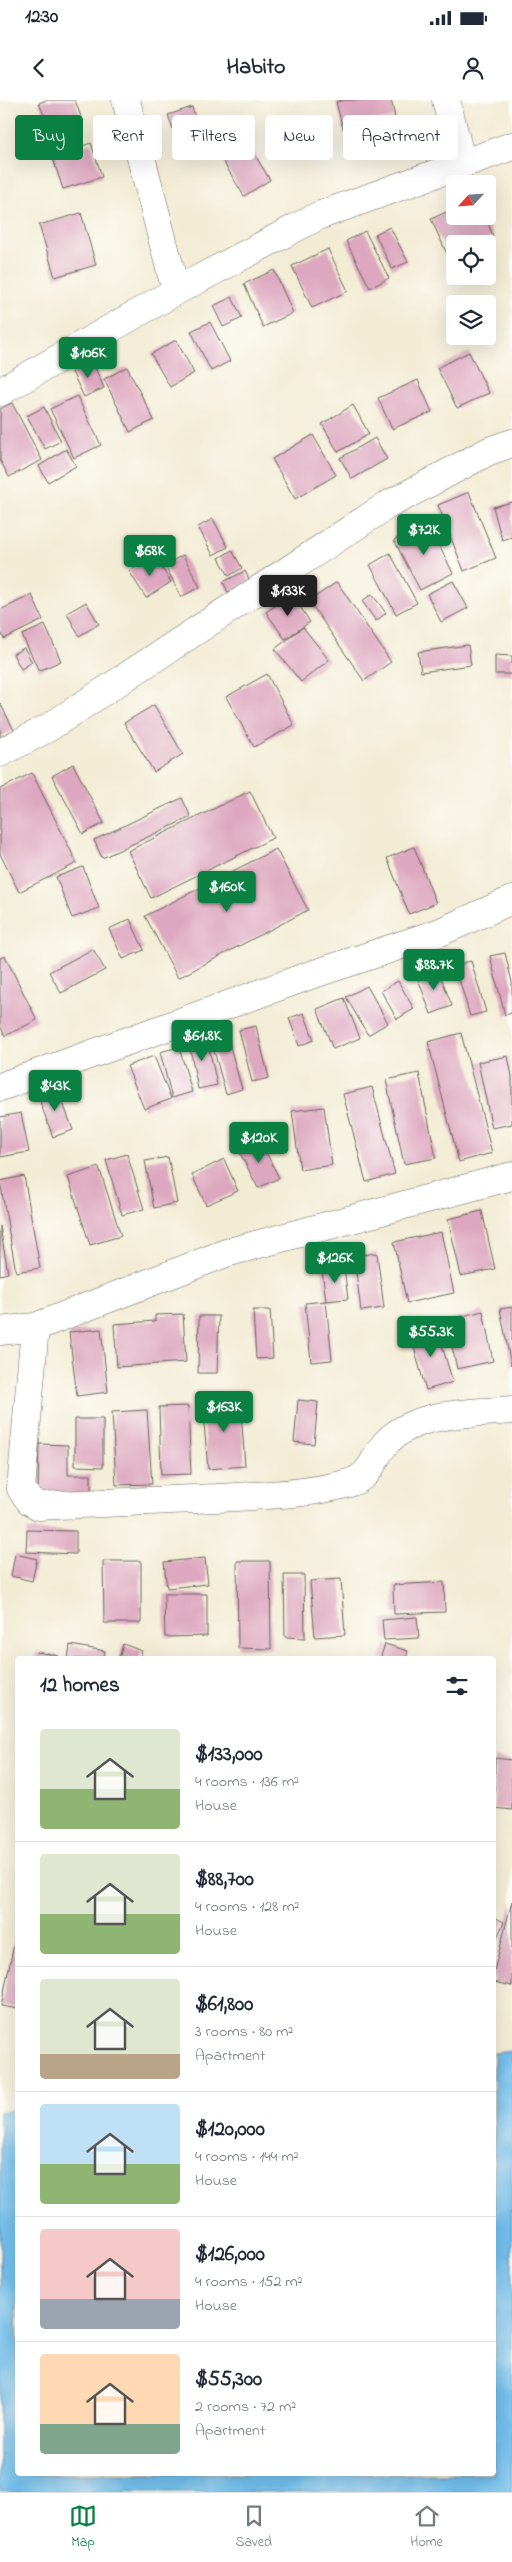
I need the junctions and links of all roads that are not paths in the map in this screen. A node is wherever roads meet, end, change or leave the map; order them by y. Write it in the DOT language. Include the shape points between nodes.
graph roads {
  1 [pos="126,100"];
  2 [pos="446,100"];
  3 [pos="512,146"];
  4 [pos="462,164"];
  5 [pos="176,291"];
  6 [pos="0,392"];
  7 [pos="512,442"];
  8 [pos="0,753"];
  9 [pos="512,900"];
  10 [pos="0,1087"];
  11 [pos="512,1176"];
  12 [pos="35,1327"];
  13 [pos="0,1331"];
  14 [pos="512,1410"];
  1 -- 5 [label="street"];
  2 -- 4 [label="street"];
  3 -- 4 [label="street"];
  4 -- 5 [label="street" via="318,216"];
  5 -- 6 [label="street"];
  7 -- 8 [label="street" via="386,506 48,728"];
  9 -- 10 [label="street" via="438,933 308,976"];
  11 -- 12 [label="street" via="226,1253"];
  12 -- 13 [label="street"];
  12 -- 14 [label="street" via="21,1489 38,1506 288,1494 350,1483 366,1475 387,1441 402,1430 422,1421"];
}
